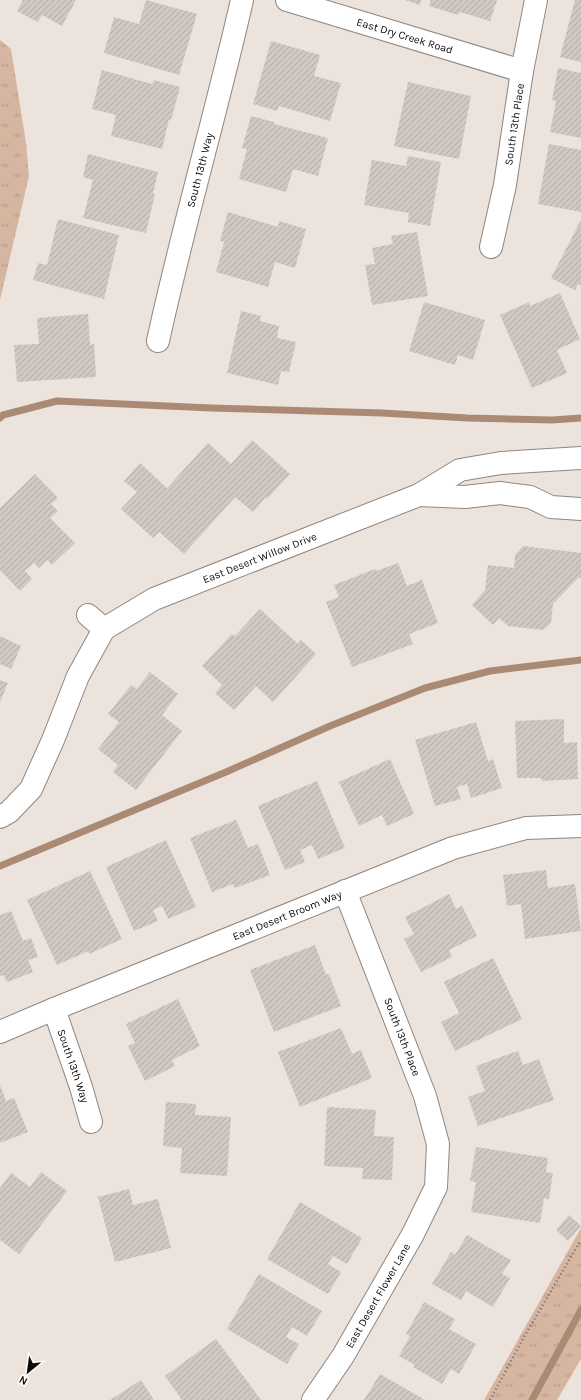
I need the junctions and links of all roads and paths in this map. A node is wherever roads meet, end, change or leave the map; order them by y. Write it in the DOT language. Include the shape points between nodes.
graph roads {
  1 [pos="242,0"];
  2 [pos="287,0"];
  3 [pos="536,0"];
  4 [pos="522,71"];
  5 [pos="491,247"];
  6 [pos="158,341"];
  7 [pos="581,458"];
  8 [pos="419,495"];
  9 [pos="581,509"];
  10 [pos="88,615"];
  11 [pos="104,629"];
  12 [pos="0,817"];
  13 [pos="581,826"];
  14 [pos="345,891"];
  15 [pos="54,1009"];
  16 [pos="0,1032"];
  17 [pos="91,1122"];
  18 [pos="436,1187"];
  19 [pos="581,1240"];
  20 [pos="313,1400"];
  21 [pos="490,1400"];
  1 -- 6 [label="street, South 13th Way"];
  2 -- 4 [label="street, East Dry Creek Road"];
  3 -- 4 [label="street, South 13th Place"];
  4 -- 5 [label="street, South 13th Place" via="504,185"];
  7 -- 8 [label="street, East Desert Willow Drive" via="501,463 460,470"];
  8 -- 9 [label="street, East Desert Willow Drive" via="465,497 500,493 530,496 552,507"];
  8 -- 11 [label="street, East Desert Willow Drive" via="154,599"];
  10 -- 11 [label="street"];
  11 -- 12 [label="street" via="78,676 31,788 9,812"];
  13 -- 14 [label="street, East Desert Broom Way" via="526,828 452,848"];
  14 -- 15 [label="street, East Desert Broom Way"];
  14 -- 18 [label="street, South 13th Place" via="425,1096 438,1144"];
  15 -- 16 [label="street, East Desert Broom Way"];
  15 -- 17 [label="street, South 13th Way"];
  18 -- 20 [label="street, East Desert Flower Lane" via="413,1234 343,1356"];
  19 -- 21 [label="path"];
}
